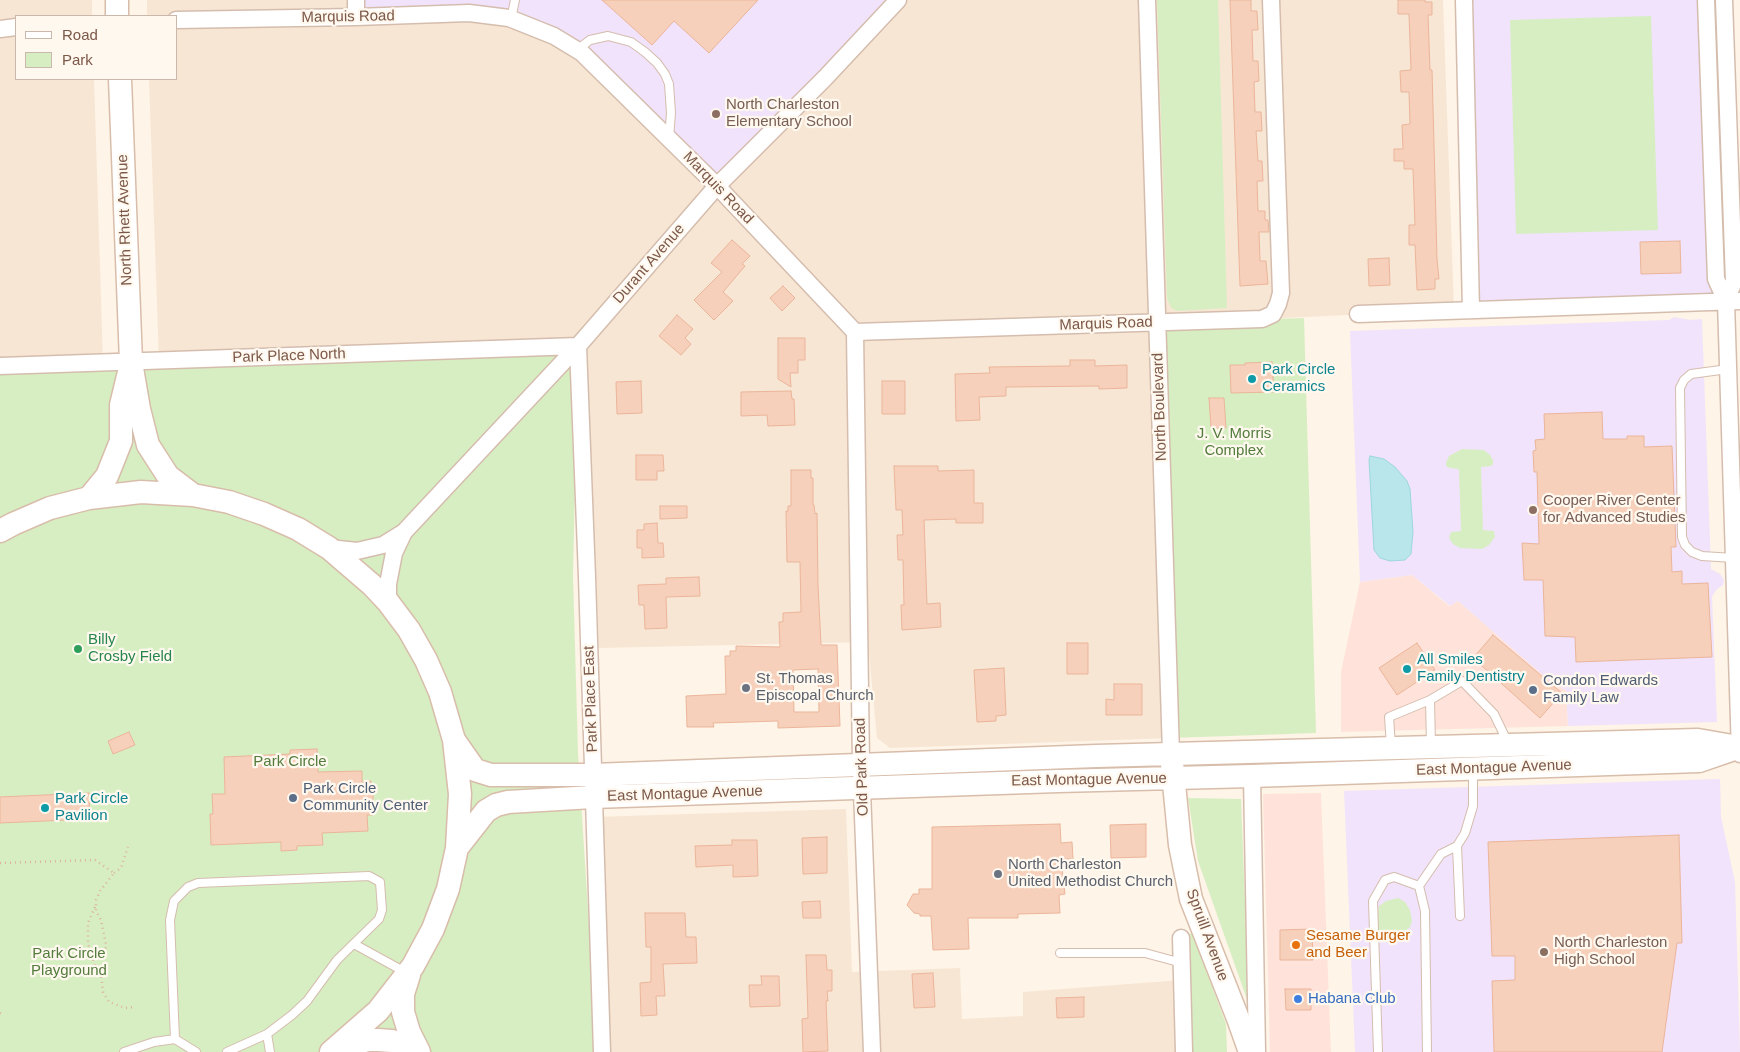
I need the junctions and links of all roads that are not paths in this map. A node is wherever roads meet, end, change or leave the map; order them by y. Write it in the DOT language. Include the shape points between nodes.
graph roads {
  1 [pos="117,0"];
  2 [pos="356,0"];
  3 [pos="515,0"];
  4 [pos="898,0"];
  5 [pos="1147,0"];
  6 [pos="1272,0"];
  7 [pos="1464,0"];
  8 [pos="1706,0"];
  9 [pos="1724,0"];
  10 [pos="117,15"];
  11 [pos="356,18"];
  12 [pos="511,19"];
  13 [pos="178,20"];
  14 [pos="15,28"];
  15 [pos="0,29"];
  16 [pos="577,50"];
  17 [pos="120,80"];
  18 [pos="669,139"];
  19 [pos="717,186"];
  20 [pos="1733,301"];
  21 [pos="1471,310"];
  22 [pos="1358,314"];
  23 [pos="1158,323"];
  24 [pos="855,332"];
  25 [pos="578,346"];
  26 [pos="131,362"];
  27 [pos="0,366"];
  28 [pos="1728,369"];
  29 [pos="193,494"];
  30 [pos="89,498"];
  31 [pos="0,531"];
  32 [pos="404,532"];
  33 [pos="329,548"];
  34 [pos="1734,558"];
  35 [pos="388,602"];
  36 [pos="1738,621"];
  37 [pos="1430,700"];
  38 [pos="454,740"];
  39 [pos="1509,744"];
  40 [pos="1431,746"];
  41 [pos="1391,747"];
  42 [pos="1740,748"];
  43 [pos="1171,754"];
  44 [pos="1740,754"];
  45 [pos="1473,757"];
  46 [pos="861,764"];
  47 [pos="593,775"];
  48 [pos="1252,776"];
  49 [pos="1173,778"];
  50 [pos="863,788"];
  51 [pos="594,797"];
  52 [pos="1457,846"];
  53 [pos="457,848"];
  54 [pos="1419,886"];
  55 [pos="1460,916"];
  56 [pos="1181,938"];
  57 [pos="354,944"];
  58 [pos="1060,953"];
  59 [pos="1182,963"];
  60 [pos="410,969"];
  61 [pos="267,1034"];
  62 [pos="175,1039"];
  63 [pos="333,1050"];
  64 [pos="124,1052"];
  65 [pos="196,1052"];
  66 [pos="227,1052"];
  67 [pos="270,1052"];
  68 [pos="414,1052"];
  69 [pos="419,1052"];
  70 [pos="602,1052"];
  71 [pos="872,1052"];
  72 [pos="1184,1052"];
  73 [pos="1250,1052"];
  74 [pos="1257,1052"];
  75 [pos="1378,1052"];
  76 [pos="1427,1052"];
  1 -- 10 [label="street"];
  2 -- 11 [label="street"];
  3 -- 12 [label="lane"];
  4 -- 19 [label="street, Durant Avenue"];
  5 -- 23 [label="street, North Boulevard"];
  6 -- 23 [label="street, Marquis Road" via="1281,293 1278,304 1273,314 1262,319"];
  7 -- 21 [label="street"];
  8 -- 20 [label="street" via="1716,279"];
  9 -- 20 [label="street"];
  11 -- 12 [label="street, Marquis Road" via="470,13"];
  11 -- 13 [label="street, Marquis Road"];
  12 -- 16 [label="street, Marquis Road" via="554,36"];
  14 -- 15 [label="street"];
  16 -- 18 [label="street, Marquis Road"];
  16 -- 18 [label="lane" via="590,40 608,36 631,42 657,63 669,84"];
  17 -- 26 [label="street, North Rhett Avenue"];
  18 -- 19 [label="street, Marquis Road"];
  19 -- 24 [label="street, Marquis Road"];
  19 -- 25 [label="street, Durant Avenue"];
  20 -- 21 [label="street"];
  20 -- 28 [label="street"];
  21 -- 22 [label="street"];
  23 -- 24 [label="street, Marquis Road"];
  23 -- 43 [label="street, North Boulevard"];
  24 -- 46 [label="street, Old Park Road"];
  25 -- 26 [label="street, Park Place North"];
  25 -- 32 [label="street, Durant Avenue"];
  25 -- 47 [label="street, Park Place East"];
  26 -- 27 [label="street, Park Place North"];
  26 -- 29 [label="street, North Rhett Avenue" via="148,445 168,476"];
  26 -- 30 [label="street, North Rhett Avenue" via="121,405 121,440 107,476"];
  28 -- 34 [label="street"];
  28 -- 34 [label="lane" via="1691,374 1680,388 1682,537 1692,552 1702,556"];
  29 -- 30 [label="street" via="141,492"];
  29 -- 33 [label="street" via="264,514"];
  30 -- 31 [label="street" via="50,508"];
  32 -- 33 [label="street, Durant Avenue" via="383,545 357,551"];
  32 -- 35 [label="street, Durant Avenue" via="394,552"];
  33 -- 35 [label="street"];
  34 -- 36 [label="street"];
  35 -- 38 [label="street" via="426,660 440,692"];
  36 -- 42 [label="street"];
  37 -- 39 [label="lane" via="1462,681 1494,714"];
  37 -- 40 [label="lane"];
  37 -- 41 [label="lane" via="1389,717"];
  38 -- 47 [label="street, East Montague Avenue" via="475,770 491,776"];
  38 -- 53 [label="street" via="460,794"];
  39 -- 42 [label="street, East Montague Avenue" via="1698,740"];
  39 -- 45 [label="street, East Montague Avenue"];
  40 -- 41 [label="street, East Montague Avenue"];
  40 -- 45 [label="street, East Montague Avenue"];
  41 -- 43 [label="street, East Montague Avenue"];
  42 -- 44 [label="street"];
  42 -- 45 [label="street, East Montague Avenue" via="1699,761"];
  43 -- 46 [label="street, East Montague Avenue"];
  43 -- 49 [label="street, Spruill Avenue"];
  45 -- 48 [label="street, East Montague Avenue"];
  45 -- 52 [label="lane" via="1473,806 1465,833"];
  46 -- 47 [label="street, East Montague Avenue"];
  46 -- 50 [label="street, Old Park Road"];
  47 -- 51 [label="street, Park Place East"];
  48 -- 49 [label="street, East Montague Avenue"];
  48 -- 74 [label="street"];
  49 -- 50 [label="street, East Montague Avenue"];
  49 -- 73 [label="street, Spruill Avenue" via="1180,845 1191,899"];
  50 -- 51 [label="street, East Montague Avenue"];
  50 -- 71 [label="street, Old Park Road"];
  51 -- 53 [label="street, East Montague Avenue" via="496,805 486,811"];
  51 -- 70 [label="street, Park Place East"];
  52 -- 54 [label="lane" via="1441,854"];
  52 -- 55 [label="lane"];
  53 -- 60 [label="street" via="448,889 433,929"];
  54 -- 75 [label="lane" via="1394,877 1385,880 1373,901"];
  54 -- 76 [label="lane" via="1425,911"];
  56 -- 59 [label="street"];
  57 -- 60 [label="lane"];
  57 -- 61 [label="lane" via="337,960 307,1000"];
  57 -- 62 [label="lane" via="379,919 382,910 380,882 369,876 198,883 188,887 174,901 170,920"];
  58 -- 59 [label="lane" via="1145,953"];
  59 -- 72 [label="street"];
  60 -- 63 [label="street" via="378,1011"];
  60 -- 69 [label="street" via="403,994 403,1012"];
  61 -- 66 [label="lane"];
  61 -- 67 [label="lane"];
  62 -- 64 [label="lane"];
  62 -- 65 [label="lane"];
  63 -- 68 [label="street" via="378,1040 392,1041"];
}
